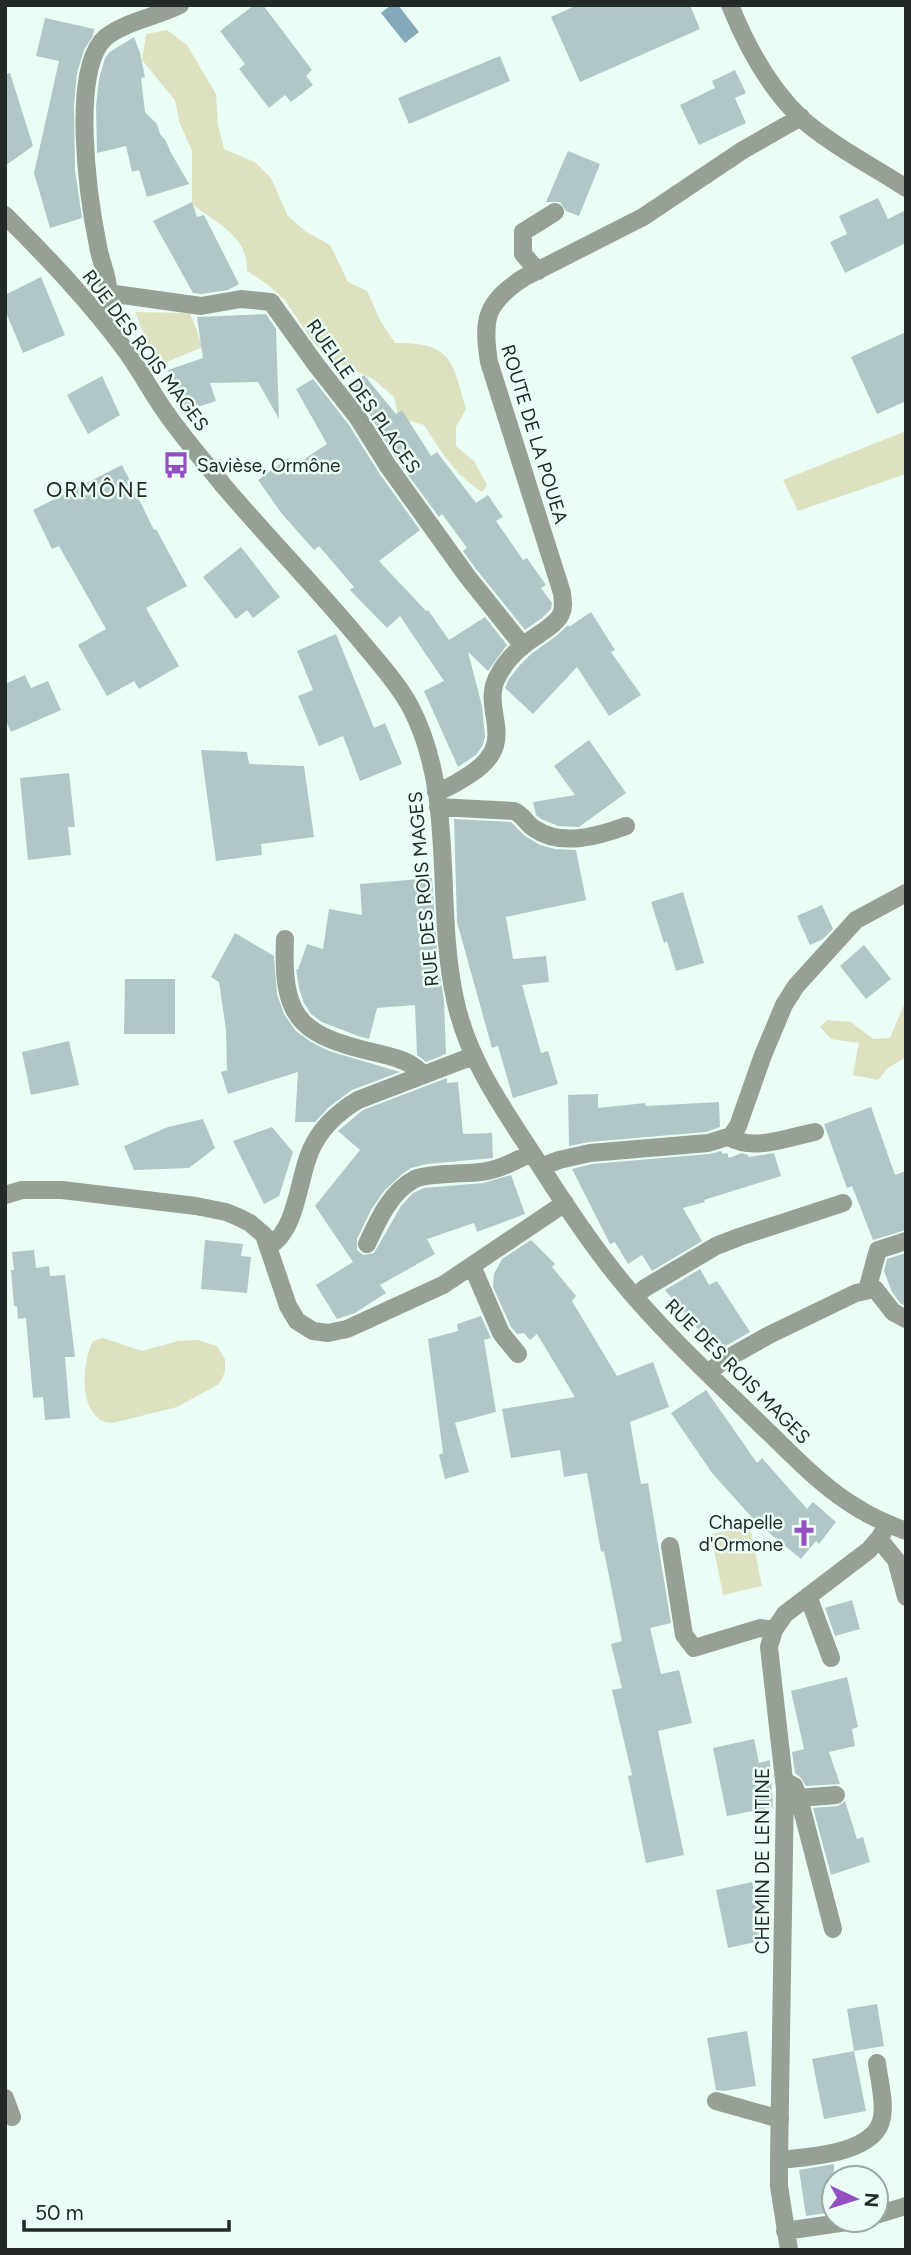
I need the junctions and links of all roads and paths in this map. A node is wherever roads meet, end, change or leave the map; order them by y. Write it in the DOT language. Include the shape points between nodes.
graph roads {
  1 [pos="180,5"];
  2 [pos="730,5"];
  3 [pos="801,117"];
  4 [pos="906,188"];
  5 [pos="555,212"];
  6 [pos="5,215"];
  7 [pos="538,271"];
  8 [pos="108,293"];
  9 [pos="97,314"];
  10 [pos="523,646"];
  11 [pos="437,799"];
  12 [pos="626,826"];
  13 [pos="906,893"];
  14 [pos="285,939"];
  15 [pos="473,1056"];
  16 [pos="423,1075"];
  17 [pos="815,1132"];
  18 [pos="729,1137"];
  19 [pos="536,1160"];
  20 [pos="5,1195"];
  21 [pos="565,1203"];
  22 [pos="843,1203"];
  23 [pos="906,1241"];
  24 [pos="367,1244"];
  25 [pos="269,1246"];
  26 [pos="472,1266"];
  27 [pos="867,1290"];
  28 [pos="635,1296"];
  29 [pos="906,1319"];
  30 [pos="518,1354"];
  31 [pos="709,1373"];
  32 [pos="884,1531"];
  33 [pos="906,1531"];
  34 [pos="670,1546"];
  35 [pos="808,1596"];
  36 [pos="906,1597"];
  37 [pos="774,1630"];
  38 [pos="831,1658"];
  39 [pos="785,1781"];
  40 [pos="836,1795"];
  41 [pos="799,1798"];
  42 [pos="833,1929"];
  43 [pos="877,2063"];
  44 [pos="5,2098"];
  45 [pos="716,2101"];
  46 [pos="12,2117"];
  47 [pos="780,2119"];
  48 [pos="779,2160"];
  49 [pos="820,2226"];
  50 [pos="785,2231"];
  51 [pos="789,2250"];
  1 -- 8 [label="street" via="115,31 100,43 90,67 85,104 87,161"];
  2 -- 3 [label="street" via="753,55"];
  3 -- 4 [label="street"];
  3 -- 7 [label="street, ROUTE DE LA POUEA" via="643,217"];
  5 -- 7 [label="street" via="523,232 523,254"];
  6 -- 9 [label="street, RUE DES ROIS MAGES"];
  7 -- 10 [label="street, ROUTE DE LA POUEA" via="505,290 493,304 485,331 496,388 564,607 560,617"];
  8 -- 9 [label="street" via="107,304"];
  8 -- 10 [label="street, RUELLE DES PLACES" via="201,306 241,299 271,302 467,576"];
  9 -- 11 [label="street, RUE DES ROIS MAGES" via="188,443 346,623 410,705 422,733"];
  10 -- 11 [label="street, ROUTE DE LA POUEA" via="497,677 494,749 478,769"];
  11 -- 12 [label="street" via="514,811 535,829 564,839"];
  11 -- 15 [label="street, RUE DES ROIS MAGES" via="454,995"];
  13 -- 18 [label="street" via="856,920 796,986 763,1055 738,1126"];
  14 -- 16 [label="street" via="287,988 307,1027 333,1042 411,1064"];
  15 -- 16 [label="street"];
  15 -- 19 [label="street, RUE DES ROIS MAGES"];
  16 -- 25 [label="street" via="358,1100 319,1135 288,1224"];
  17 -- 18 [label="street" via="760,1143"];
  18 -- 19 [label="street"];
  19 -- 21 [label="street, RUE DES ROIS MAGES"];
  19 -- 24 [label="street" via="484,1172 419,1177 381,1214"];
  20 -- 25 [label="street" via="42,1189 212,1209 250,1223"];
  21 -- 26 [label="street"];
  21 -- 28 [label="street, RUE DES ROIS MAGES"];
  22 -- 28 [label="street" via="716,1246"];
  23 -- 27 [label="street" via="878,1250"];
  25 -- 26 [label="street" via="292,1316 301,1326 318,1332 347,1329 443,1285"];
  26 -- 30 [label="street" via="501,1333"];
  27 -- 29 [label="street" via="875,1289 893,1312"];
  27 -- 31 [label="street" via="769,1335"];
  28 -- 31 [label="street, RUE DES ROIS MAGES"];
  31 -- 32 [label="street, RUE DES ROIS MAGES" via="815,1475"];
  32 -- 33 [label="street, RUE DES ROIS MAGES"];
  32 -- 35 [label="street" via="857,1560"];
  32 -- 36 [label="street"];
  34 -- 37 [label="street" via="684,1635 694,1648 760,1628"];
  35 -- 37 [label="street" via="785,1614"];
  35 -- 38 [label="street"];
  37 -- 39 [label="street, CHEMIN DE LENTINE" via="769,1657"];
  39 -- 41 [label="street" via="794,1786"];
  39 -- 47 [label="street, CHEMIN DE LENTINE"];
  40 -- 41 [label="street"];
  41 -- 42 [label="street"];
  43 -- 48 [label="street" via="883,2116 872,2136 849,2149"];
  44 -- 46 [label="street"];
  45 -- 47 [label="street"];
  47 -- 48 [label="street, CHEMIN DE LENTINE"];
  48 -- 50 [label="street, CHEMIN DE LENTINE"];
  49 -- 50 [label="street"];
  50 -- 51 [label="street, CHEMIN DE LENTINE"];
}
